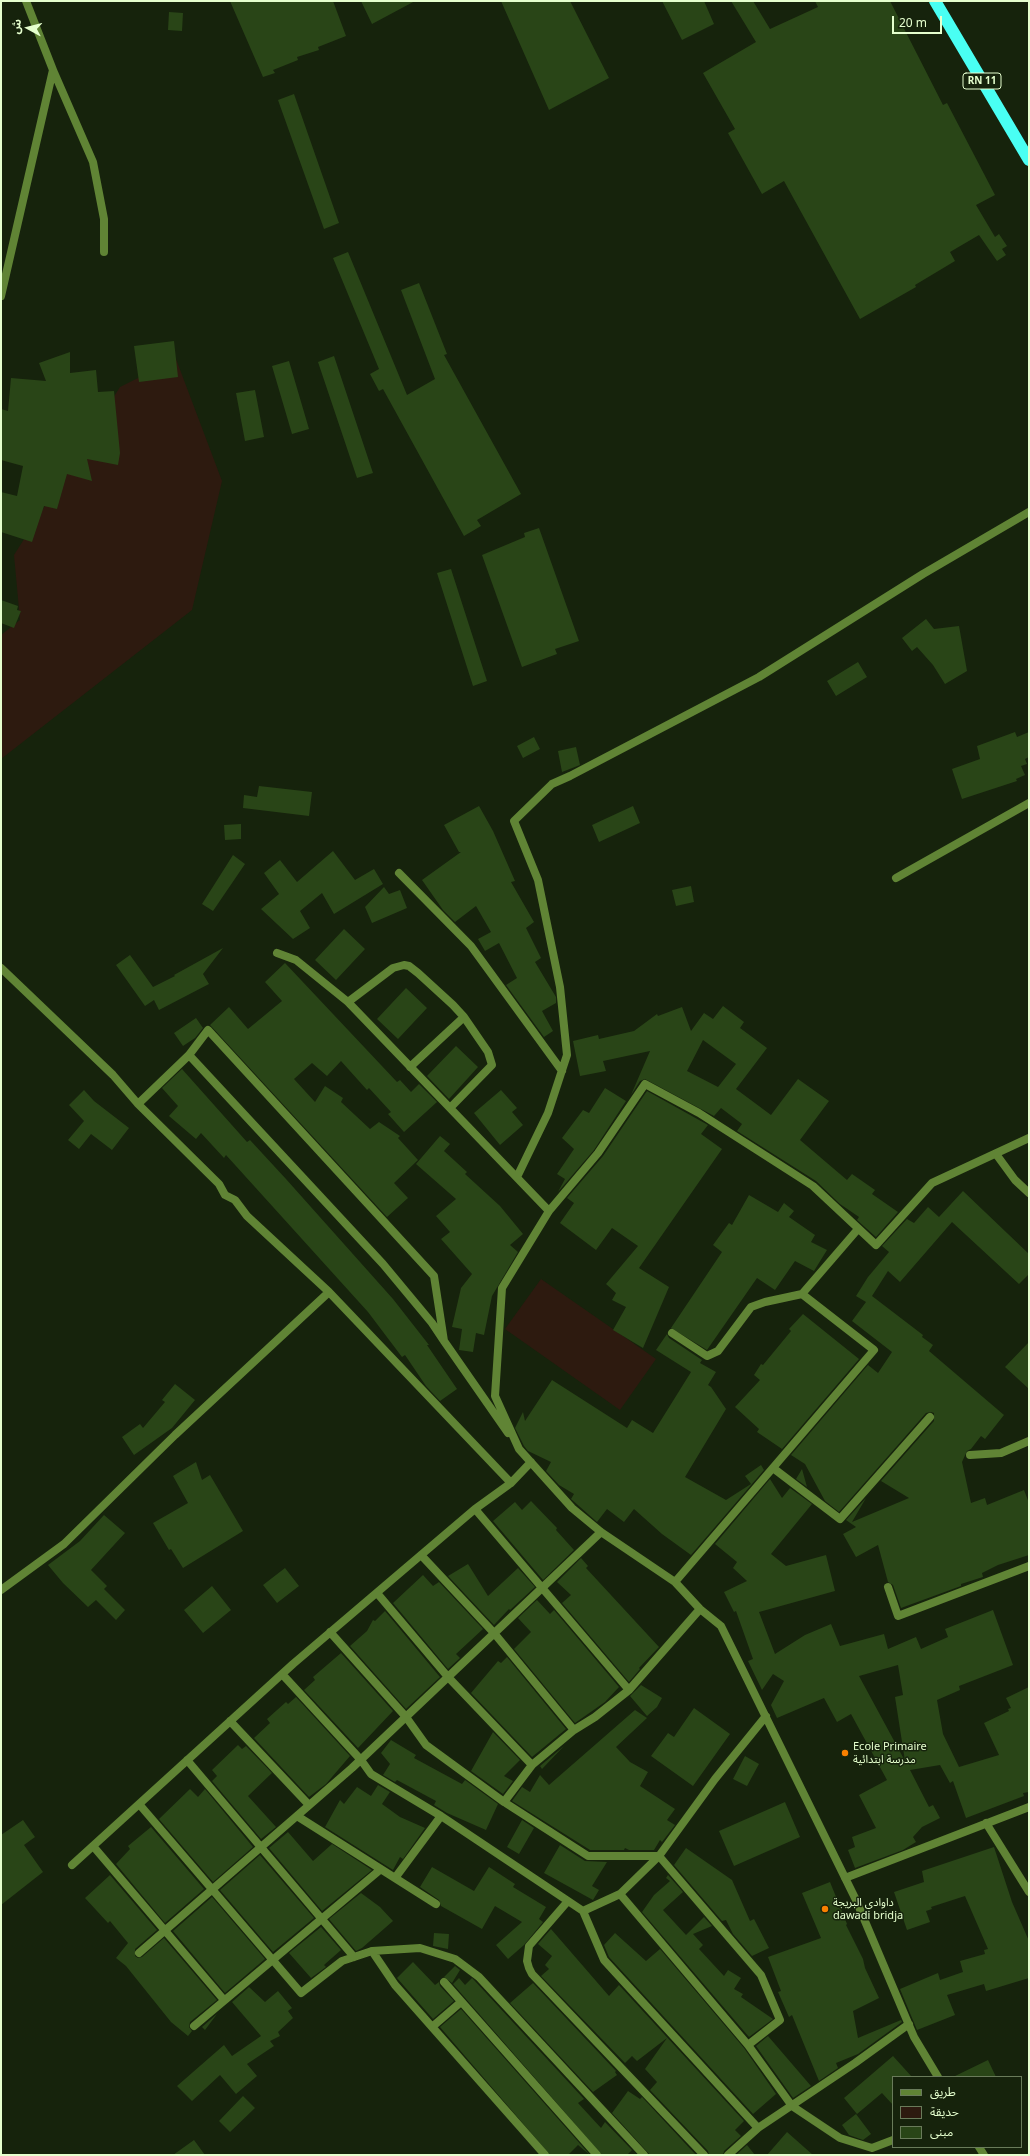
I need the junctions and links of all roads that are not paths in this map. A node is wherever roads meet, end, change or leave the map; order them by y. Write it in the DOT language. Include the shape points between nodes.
graph roads {
  1 [pos="26,1"];
  2 [pos="935,1"];
  3 [pos="54,70"];
  4 [pos="1029,160"];
  5 [pos="104,252"];
  6 [pos="1,296"];
  7 [pos="1029,512"];
  8 [pos="1029,803"];
  9 [pos="399,872"];
  10 [pos="896,878"];
  11 [pos="277,953"];
  12 [pos="1,968"];
  13 [pos="348,1002"];
  14 [pos="464,1017"];
  15 [pos="189,1055"];
  16 [pos="410,1067"];
  17 [pos="562,1071"];
  18 [pos="138,1104"];
  19 [pos="450,1108"];
  20 [pos="1029,1138"];
  21 [pos="996,1154"];
  22 [pos="517,1177"];
  23 [pos="1029,1193"];
  24 [pos="549,1211"];
  25 [pos="858,1229"];
  26 [pos="329,1292"];
  27 [pos="802,1294"];
  28 [pos="672,1333"];
  29 [pos="444,1341"];
  30 [pos="930,1417"];
  31 [pos="1029,1441"];
  32 [pos="519,1449"];
  33 [pos="970,1455"];
  34 [pos="530,1462"];
  35 [pos="773,1468"];
  36 [pos="511,1483"];
  37 [pos="475,1509"];
  38 [pos="602,1532"];
  39 [pos="421,1555"];
  40 [pos="1029,1566"];
  41 [pos="675,1582"];
  42 [pos="888,1587"];
  43 [pos="542,1588"];
  44 [pos="1,1590"];
  45 [pos="377,1592"];
  46 [pos="700,1609"];
  47 [pos="330,1632"];
  48 [pos="494,1634"];
  49 [pos="282,1674"];
  50 [pos="448,1677"];
  51 [pos="629,1690"];
  52 [pos="766,1716"];
  53 [pos="406,1717"];
  54 [pos="230,1721"];
  55 [pos="574,1730"];
  56 [pos="188,1760"];
  57 [pos="361,1760"];
  58 [pos="532,1765"];
  59 [pos="504,1802"];
  60 [pos="139,1804"];
  61 [pos="309,1805"];
  62 [pos="1029,1807"];
  63 [pos="297,1816"];
  64 [pos="441,1816"];
  65 [pos="986,1823"];
  66 [pos="92,1846"];
  67 [pos="261,1847"];
  68 [pos="660,1856"];
  69 [pos="72,1865"];
  70 [pos="380,1869"];
  71 [pos="395,1878"];
  72 [pos="845,1878"];
  73 [pos="211,1890"];
  74 [pos="1029,1892"];
  75 [pos="620,1894"];
  76 [pos="568,1901"];
  77 [pos="436,1904"];
  78 [pos="583,1911"];
  79 [pos="321,1919"];
  80 [pos="165,1930"];
  81 [pos="372,1951"];
  82 [pos="139,1953"];
  83 [pos="354,1958"];
  84 [pos="274,1959"];
  85 [pos="444,1982"];
  86 [pos="224,2000"];
  87 [pos="461,2002"];
  88 [pos="909,2024"];
  89 [pos="194,2026"];
  90 [pos="432,2026"];
  91 [pos="748,2045"];
  92 [pos="937,2076"];
  93 [pos="792,2106"];
  94 [pos="758,2128"];
  95 [pos="892,2140"];
  96 [pos="545,2155"];
  97 [pos="597,2155"];
  98 [pos="644,2155"];
  99 [pos="704,2155"];
  100 [pos="728,2155"];
  1 -- 3 [label="street"];
  2 -- 4 [label="highway, RN 11"];
  3 -- 5 [label="street" via="93,162 104,219"];
  3 -- 6 [label="street"];
  7 -- 17 [label="street" via="923,574 759,677 552,784 514,821 538,880 560,987 567,1055"];
  8 -- 10 [label="street"];
  9 -- 17 [label="street" via="471,946"];
  11 -- 13 [label="street" via="296,960"];
  12 -- 18 [label="street" via="112,1075"];
  13 -- 14 [label="street" via="393,968 404,965 409,966"];
  13 -- 16 [label="street"];
  14 -- 16 [label="street"];
  14 -- 19 [label="street" via="488,1052 492,1064"];
  15 -- 18 [label="street"];
  15 -- 29 [label="street" via="383,1264"];
  15 -- 29 [label="street" via="208,1030 434,1276"];
  16 -- 19 [label="street"];
  17 -- 22 [label="street" via="548,1113"];
  18 -- 26 [label="street" via="219,1184 225,1195 235,1200 247,1216"];
  19 -- 22 [label="street"];
  20 -- 21 [label="street"];
  21 -- 23 [label="street" via="1015,1180"];
  21 -- 25 [label="street" via="932,1183 876,1245"];
  22 -- 24 [label="street"];
  24 -- 25 [label="street" via="598,1153 645,1084 698,1113 813,1186"];
  24 -- 32 [label="street" via="502,1288 495,1396"];
  25 -- 27 [label="street"];
  26 -- 36 [label="street"];
  26 -- 44 [label="street" via="175,1435 64,1544"];
  27 -- 28 [label="street" via="751,1307 718,1350 707,1356"];
  27 -- 35 [label="street" via="874,1350"];
  29 -- 32 [label="street"];
  30 -- 35 [label="street" via="840,1519"];
  31 -- 33 [label="street" via="1001,1453"];
  32 -- 34 [label="street"];
  34 -- 36 [label="street"];
  34 -- 38 [label="street" via="572,1508"];
  35 -- 41 [label="street"];
  36 -- 37 [label="street"];
  37 -- 39 [label="street"];
  37 -- 43 [label="street"];
  38 -- 41 [label="street"];
  38 -- 43 [label="street"];
  39 -- 45 [label="street"];
  39 -- 48 [label="street"];
  40 -- 42 [label="street" via="898,1616"];
  41 -- 46 [label="street"];
  43 -- 48 [label="street"];
  43 -- 51 [label="street"];
  45 -- 47 [label="street"];
  45 -- 50 [label="street"];
  46 -- 51 [label="street"];
  46 -- 52 [label="street" via="721,1626"];
  47 -- 49 [label="street"];
  47 -- 53 [label="street"];
  48 -- 50 [label="street"];
  48 -- 55 [label="street"];
  49 -- 54 [label="street"];
  49 -- 57 [label="street"];
  50 -- 53 [label="street"];
  50 -- 58 [label="street"];
  51 -- 55 [label="street"];
  52 -- 68 [label="street"];
  52 -- 72 [label="street"];
  53 -- 57 [label="street"];
  53 -- 59 [label="street" via="426,1745"];
  54 -- 56 [label="street"];
  54 -- 61 [label="street"];
  55 -- 58 [label="street"];
  56 -- 60 [label="street"];
  56 -- 67 [label="street"];
  57 -- 61 [label="street"];
  57 -- 64 [label="street" via="371,1774"];
  58 -- 59 [label="street"];
  59 -- 68 [label="street" via="588,1856"];
  60 -- 66 [label="street"];
  60 -- 73 [label="street"];
  61 -- 63 [label="street"];
  62 -- 65 [label="street"];
  63 -- 67 [label="street"];
  63 -- 70 [label="street"];
  64 -- 71 [label="street"];
  64 -- 76 [label="street"];
  65 -- 72 [label="street"];
  65 -- 74 [label="street"];
  66 -- 69 [label="street"];
  66 -- 80 [label="street"];
  67 -- 73 [label="street"];
  67 -- 79 [label="street"];
  68 -- 75 [label="street"];
  68 -- 91 [label="street" via="761,1975 780,2020"];
  70 -- 71 [label="street"];
  70 -- 79 [label="street"];
  71 -- 77 [label="street"];
  72 -- 88 [label="street"];
  73 -- 80 [label="street"];
  73 -- 84 [label="street"];
  75 -- 78 [label="street"];
  75 -- 91 [label="street"];
  76 -- 78 [label="street"];
  76 -- 99 [label="street" via="529,1946 527,1961 532,1974"];
  78 -- 94 [label="street" via="604,1960"];
  79 -- 83 [label="street"];
  79 -- 84 [label="street"];
  80 -- 82 [label="street"];
  80 -- 86 [label="street"];
  81 -- 83 [label="street"];
  81 -- 90 [label="street" via="395,1986"];
  81 -- 98 [label="street" via="420,1948 455,1959 473,1972"];
  83 -- 84 [label="street" via="342,1961 301,1993"];
  84 -- 86 [label="street"];
  85 -- 87 [label="street"];
  86 -- 89 [label="street"];
  87 -- 90 [label="street"];
  87 -- 97 [label="street"];
  88 -- 92 [label="street"];
  88 -- 93 [label="street"];
  90 -- 96 [label="street"];
  91 -- 93 [label="street"];
  93 -- 94 [label="street"];
  93 -- 95 [label="street" via="840,2138 872,2148"];
  94 -- 100 [label="street"];
}
